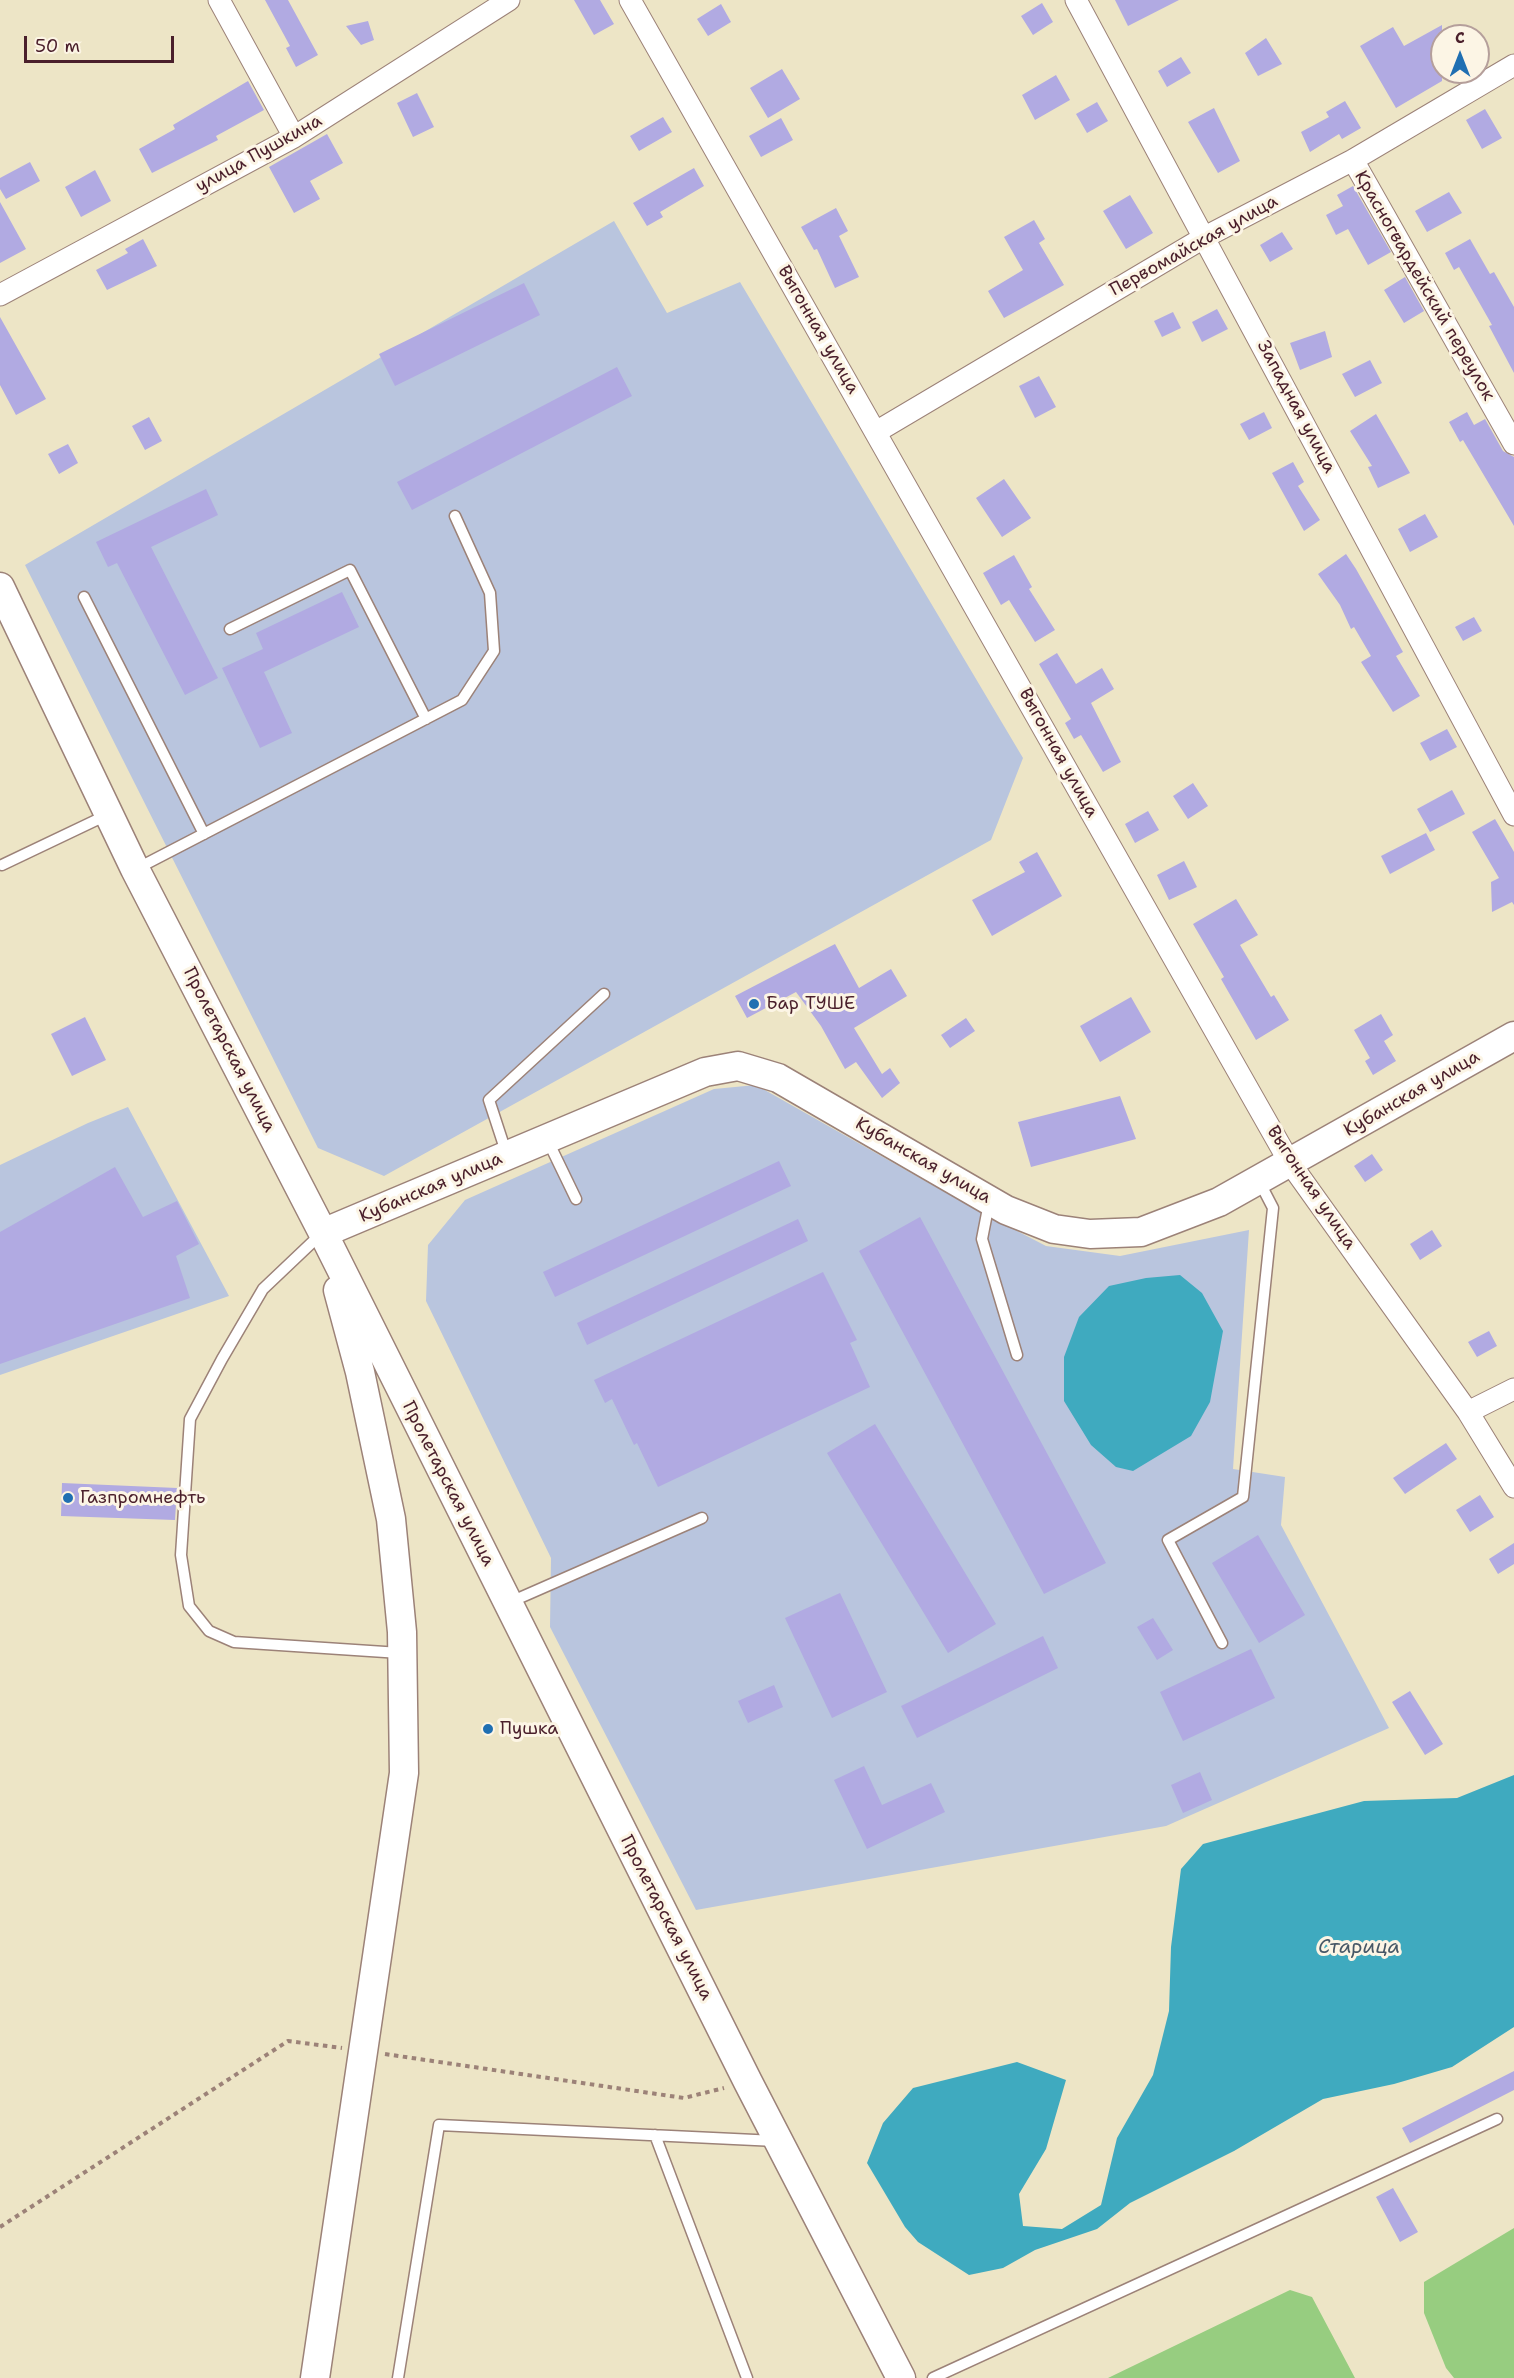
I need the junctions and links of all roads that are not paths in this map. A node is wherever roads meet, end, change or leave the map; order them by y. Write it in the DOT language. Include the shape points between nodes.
graph roads {
  1 [pos="219,0"];
  2 [pos="509,0"];
  3 [pos="630,0"];
  4 [pos="1076,0"];
  5 [pos="1514,65"];
  6 [pos="294,137"];
  7 [pos="1353,160"];
  8 [pos="1205,237"];
  9 [pos="0,295"];
  10 [pos="876,432"];
  11 [pos="1514,444"];
  12 [pos="455,516"];
  13 [pos="0,587"];
  14 [pos="84,597"];
  15 [pos="230,629"];
  16 [pos="426,719"];
  17 [pos="109,814"];
  18 [pos="1514,816"];
  19 [pos="204,834"];
  20 [pos="3,865"];
  21 [pos="135,869"];
  22 [pos="604,994"];
  23 [pos="1514,1036"];
  24 [pos="547,1138"];
  25 [pos="507,1156"];
  26 [pos="1290,1163"];
  27 [pos="1259,1181"];
  28 [pos="576,1199"];
  29 [pos="989,1200"];
  30 [pos="323,1233"];
  31 [pos="1017,1355"];
  32 [pos="1514,1389"];
  33 [pos="1468,1412"];
  34 [pos="1514,1487"];
  35 [pos="702,1518"];
  36 [pos="508,1603"];
  37 [pos="1222,1642"];
  38 [pos="403,1653"];
  39 [pos="1497,2119"];
  40 [pos="655,2135"];
  41 [pos="779,2141"];
  42 [pos="315,2378"];
  43 [pos="398,2378"];
  44 [pos="747,2378"];
  45 [pos="901,2378"];
  46 [pos="933,2378"];
  1 -- 6 [label="street"];
  2 -- 6 [label="street, улица Пушкина"];
  3 -- 10 [label="street, Выгонная улица"];
  4 -- 8 [label="street, Западная улица"];
  5 -- 7 [label="street, Первомайская улица"];
  6 -- 9 [label="street, улица Пушкина"];
  7 -- 8 [label="street, Первомайская улица"];
  7 -- 11 [label="street, Красногвардейский переулок"];
  8 -- 10 [label="street, Первомайская улица"];
  8 -- 18 [label="street, Западная улица"];
  10 -- 26 [label="street, Выгонная улица"];
  12 -- 16 [label="lane" via="490,593 494,651 462,700"];
  13 -- 17 [label="street, Пролетарская улица"];
  14 -- 19 [label="lane"];
  15 -- 16 [label="lane" via="350,570"];
  16 -- 19 [label="lane"];
  17 -- 20 [label="lane"];
  17 -- 21 [label="street, Пролетарская улица"];
  19 -- 21 [label="lane"];
  21 -- 30 [label="street, Пролетарская улица"];
  22 -- 25 [label="lane" via="489,1100"];
  23 -- 26 [label="street, Кубанская улица"];
  24 -- 25 [label="street, Кубанская улица"];
  24 -- 28 [label="lane"];
  24 -- 29 [label="street, Кубанская улица" via="705,1072 738,1066 778,1078"];
  25 -- 30 [label="street, Кубанская улица"];
  26 -- 27 [label="street, Кубанская улица"];
  26 -- 33 [label="street, Выгонная улица"];
  27 -- 29 [label="street, Кубанская улица" via="1219,1202 1141,1232 1090,1234 1054,1229"];
  27 -- 37 [label="lane" via="1273,1208 1243,1497 1168,1540"];
  29 -- 31 [label="lane" via="982,1239"];
  30 -- 36 [label="street, Пролетарская улица"];
  30 -- 38 [label="street" via="360,1372 391,1519"];
  30 -- 38 [label="lane" via="263,1289 190,1419 181,1554 189,1606 209,1631 234,1642"];
  32 -- 33 [label="street"];
  33 -- 34 [label="street, Выгонная улица"];
  35 -- 36 [label="lane"];
  36 -- 41 [label="street, Пролетарская улица"];
  38 -- 42 [label="street" via="404,1773"];
  39 -- 46 [label="lane"];
  40 -- 41 [label="lane"];
  40 -- 43 [label="lane" via="439,2125"];
  40 -- 44 [label="lane"];
  41 -- 45 [label="street, Пролетарская улица"];
}
